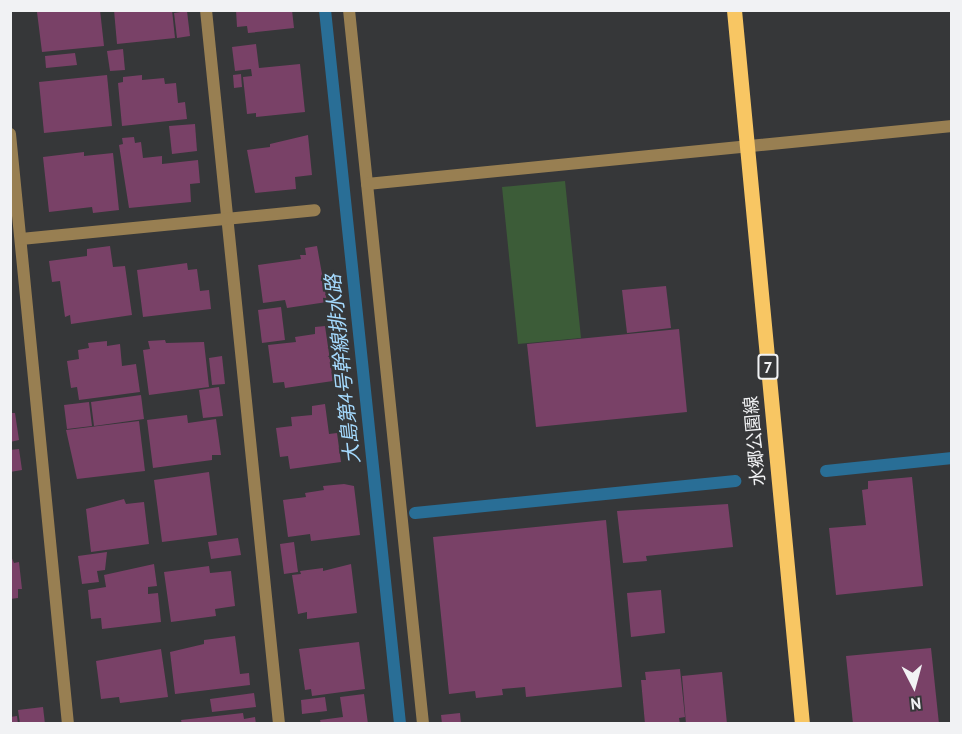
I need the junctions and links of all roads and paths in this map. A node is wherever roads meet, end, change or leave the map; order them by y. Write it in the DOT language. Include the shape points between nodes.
graph roads {
  1 [pos="206,10"];
  2 [pos="349,10"];
  3 [pos="734,10"];
  4 [pos="951,126"];
  5 [pos="10,134"];
  6 [pos="747,146"];
  7 [pos="367,184"];
  8 [pos="315,210"];
  9 [pos="227,218"];
  10 [pos="21,238"];
  11 [pos="68,723"];
  12 [pos="279,723"];
  13 [pos="423,723"];
  14 [pos="802,723"];
  1 -- 9 [label="street"];
  2 -- 7 [label="street"];
  3 -- 6 [label="main road, 水郷公園線 / 7"];
  4 -- 6 [label="street"];
  5 -- 10 [label="street"];
  6 -- 7 [label="street"];
  6 -- 14 [label="main road, 水郷公園線 / 7"];
  7 -- 13 [label="street"];
  8 -- 9 [label="street"];
  9 -- 10 [label="street"];
  9 -- 12 [label="street"];
  10 -- 11 [label="street"];
}
